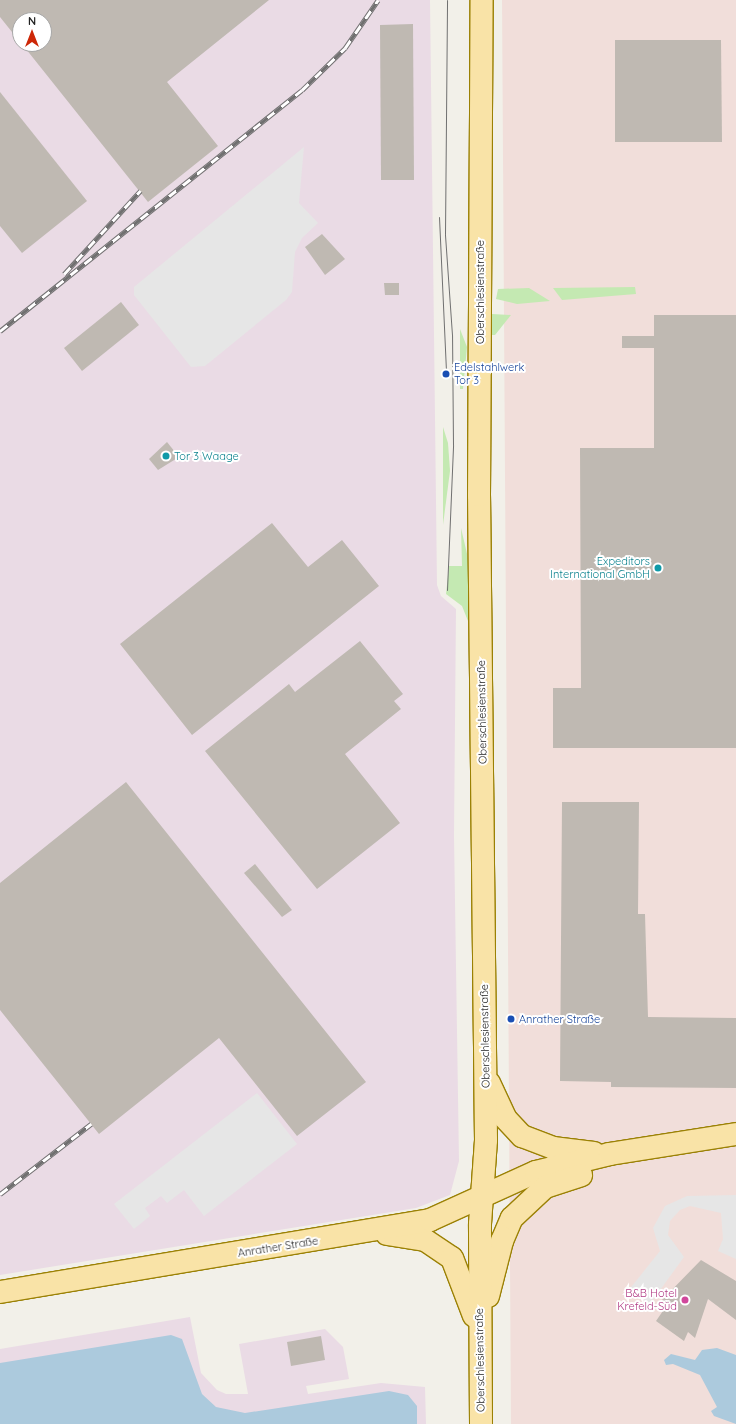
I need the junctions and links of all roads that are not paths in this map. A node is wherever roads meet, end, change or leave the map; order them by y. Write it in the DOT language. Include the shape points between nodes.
graph roads {
  1 [pos="482,0"];
  2 [pos="485,1077"];
  3 [pos="736,1134"];
  4 [pos="610,1154"];
  5 [pos="482,1196"];
  6 [pos="372,1232"];
  7 [pos="0,1292"];
  8 [pos="480,1330"];
  9 [pos="481,1424"];
  1 -- 2 [label="main road, Oberschlesienstraße" via="479,495"];
  2 -- 4 [label="main road" via="505,1118 522,1136 553,1148"];
  2 -- 5 [label="main road, Oberschlesienstraße"];
  3 -- 4 [label="main road, Anrather Straße"];
  4 -- 5 [label="main road, Anrather Straße" via="536,1172"];
  4 -- 8 [label="main road" via="586,1173 545,1187 512,1218 502,1241"];
  5 -- 6 [label="main road, Anrather Straße" via="430,1220"];
  5 -- 8 [label="main road, Oberschlesienstraße"];
  6 -- 7 [label="main road, Anrather Straße"];
  6 -- 8 [label="main road" via="424,1240 452,1258"];
  8 -- 9 [label="main road, Oberschlesienstraße"];
}
